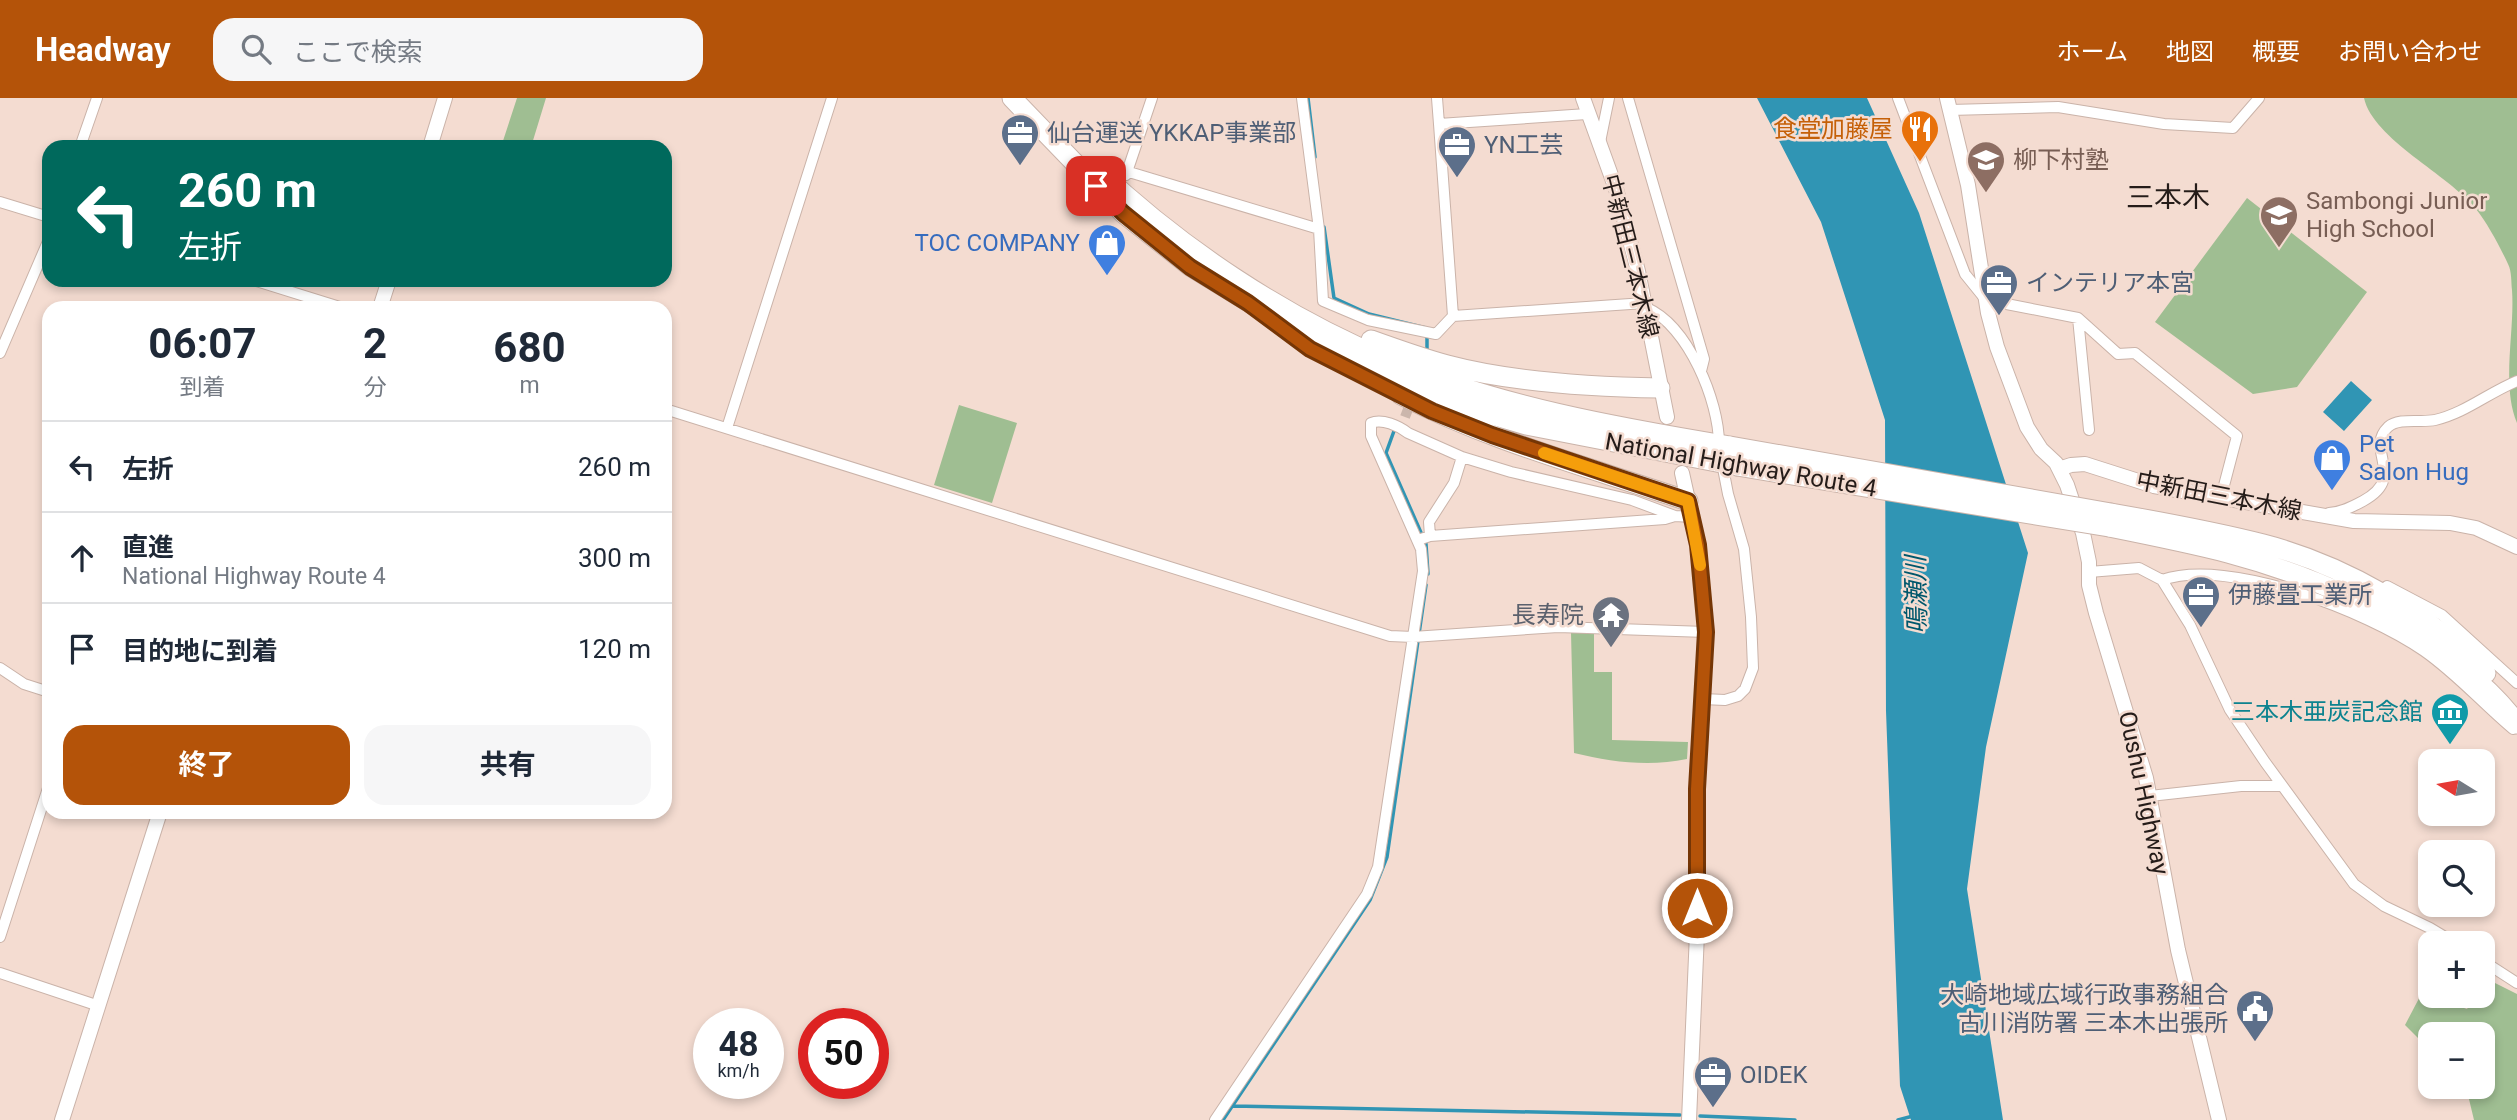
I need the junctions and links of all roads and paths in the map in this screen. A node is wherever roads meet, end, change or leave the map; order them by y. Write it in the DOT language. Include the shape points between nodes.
graph roads {
  1 [pos="97,98"];
  2 [pos="445,98"];
  3 [pos="832,98"];
  4 [pos="1012,98"];
  5 [pos="1029,98"];
  6 [pos="1152,98"];
  7 [pos="1437,98"];
  8 [pos="1583,98"];
  9 [pos="1609,98"];
  10 [pos="1628,98"];
  11 [pos="1898,98"];
  12 [pos="2259,98"];
  13 [pos="1299,99"];
  14 [pos="1949,104"];
  15 [pos="1587,114"];
  16 [pos="1438,124"];
  17 [pos="82,140"];
  18 [pos="432,140"];
  19 [pos="1600,142"];
  20 [pos="1129,172"];
  21 [pos="1115,187"];
  22 [pos="0,202"];
  23 [pos="42,215"];
  24 [pos="1319,229"];
  25 [pos="42,255"];
  26 [pos="276,287"];
  27 [pos="1986,300"];
  28 [pos="320,301"];
  29 [pos="1248,303"];
  30 [pos="1646,305"];
  31 [pos="1453,316"];
  32 [pos="1303,317"];
  33 [pos="2078,318"];
  34 [pos="0,353"];
  35 [pos="1700,371"];
  36 [pos="2517,381"];
  37 [pos="1660,388"];
  38 [pos="672,411"];
  39 [pos="1667,417"];
  40 [pos="727,428"];
  41 [pos="2089,430"];
  42 [pos="1727,455"];
  43 [pos="1462,457"];
  44 [pos="2059,469"];
  45 [pos="1682,473"];
  46 [pos="2221,497"];
  47 [pos="1685,511"];
  48 [pos="2312,514"];
  49 [pos="2110,520"];
  50 [pos="1424,538"];
  51 [pos="2517,547"];
  52 [pos="2321,565"];
  53 [pos="2089,572"];
  54 [pos="2162,580"];
  55 [pos="1706,632"];
  56 [pos="1418,636"];
  57 [pos="0,668"];
  58 [pos="2517,683"];
  59 [pos="42,690"];
  60 [pos="1703,699"];
  61 [pos="2517,706"];
  62 [pos="2517,724"];
  63 [pos="2517,732"];
  64 [pos="2282,786"];
  65 [pos="2150,796"];
  66 [pos="42,808"];
  67 [pos="158,819"];
  68 [pos="2435,931"];
  69 [pos="0,937"];
  70 [pos="2495,969"];
  71 [pos="0,973"];
  72 [pos="2517,983"];
  73 [pos="99,1006"];
  74 [pos="62,1120"];
  75 [pos="1215,1120"];
  76 [pos="1689,1120"];
  77 [pos="2219,1120"];
  1 -- 17 [label="street"];
  2 -- 18 [label="main road"];
  3 -- 40 [label="street"];
  4 -- 29 [label="highway, National Highway Route 4" via="1123,213 1190,267"];
  5 -- 21 [label="highway, National Highway Route 4"];
  6 -- 20 [label="street"];
  7 -- 16 [label="street"];
  8 -- 15 [label="main road, 中新田三本木線"];
  9 -- 19 [label="street"];
  10 -- 35 [label="street" via="1704,359"];
  11 -- 27 [label="street" via="1965,274"];
  12 -- 14 [label="street" via="2233,128 2164,124 2058,107"];
  13 -- 24 [label="street"];
  14 -- 27 [label="main road" via="1968,184"];
  15 -- 16 [label="street"];
  15 -- 19 [label="main road, 中新田三本木線"];
  16 -- 31 [label="street"];
  19 -- 30 [label="main road, 中新田三本木線"];
  20 -- 21 [label="street"];
  20 -- 24 [label="street"];
  21 -- 32 [label="highway, National Highway Route 4" via="1202,256"];
  22 -- 23 [label="street"];
  24 -- 31 [label="street" via="1323,301 1368,320 1435,338"];
  25 -- 34 [label="street"];
  26 -- 28 [label="street"];
  27 -- 33 [label="street"];
  27 -- 44 [label="main road" via="1997,347 2027,427"];
  29 -- 42 [label="highway, National Highway Route 4" via="1383,376 1455,404 1526,425"];
  29 -- 47 [label="highway" via="1310,349 1432,411"];
  30 -- 31 [label="street"];
  30 -- 35 [label="street" via="1676,333"];
  30 -- 37 [label="main road, 中新田三本木線"];
  32 -- 37 [label="highway" via="1448,365 1550,381"];
  32 -- 42 [label="highway, National Highway Route 4" via="1391,361 1470,389"];
  33 -- 41 [label="street"];
  33 -- 46 [label="street" via="2118,354 2135,353 2237,436"];
  35 -- 42 [label="street"];
  36 -- 48 [label="street" via="2448,416 2389,426 2381,443 2382,486 2348,509"];
  37 -- 39 [label="main road, 中新田三本木線"];
  38 -- 40 [label="street"];
  40 -- 56 [label="street" via="1390,636"];
  42 -- 49 [label="highway, National Highway Route 4, bridge"];
  42 -- 60 [label="street" via="1728,494 1744,549 1753,668 1738,696"];
  43 -- 47 [label="street"];
  43 -- 50 [label="street" via="1454,483"];
  43 -- 50 [label="street" via="1408,433 1403,422 1371,423 1380,459"];
  44 -- 46 [label="main road, 中新田三本木線" via="2085,464 2154,486"];
  44 -- 53 [label="main road, Oushu Highway" via="2083,533"];
  45 -- 47 [label="main road"];
  46 -- 48 [label="main road, 中新田三本木線"];
  47 -- 50 [label="street" via="1665,519"];
  47 -- 55 [label="main road" via="1698,545"];
  48 -- 51 [label="main road, 中新田三本木線" via="2354,521 2450,523 2476,528"];
  49 -- 52 [label="highway, National Highway Route 4" via="2265,544"];
  49 -- 62 [label="highway, National Highway Route 4" via="2311,580 2375,610 2445,654 2500,701"];
  50 -- 56 [label="street"];
  52 -- 58 [label="street" via="2361,575 2442,615"];
  52 -- 61 [label="highway, National Highway Route 4" via="2415,613 2449,637"];
  53 -- 54 [label="street" via="2139,568"];
  53 -- 65 [label="main road, Oushu Highway" via="2096,613"];
  54 -- 63 [label="street" via="2189,573 2231,578 2279,587 2361,617 2402,637 2453,672"];
  54 -- 64 [label="street" via="2230,710"];
  55 -- 56 [label="street" via="1558,627"];
  55 -- 60 [label="main road"];
  56 -- 75 [label="street" via="1382,850 1372,884"];
  57 -- 59 [label="street"];
  60 -- 76 [label="main road" via="1696,798 1697,933"];
  64 -- 65 [label="street"];
  64 -- 68 [label="street" via="2354,884 2384,906"];
  65 -- 77 [label="main road, Oushu Highway" via="2178,950"];
  66 -- 69 [label="street"];
  67 -- 73 [label="main road"];
  70 -- 72 [label="street"];
  71 -- 73 [label="street"];
  73 -- 74 [label="main road"];
}
